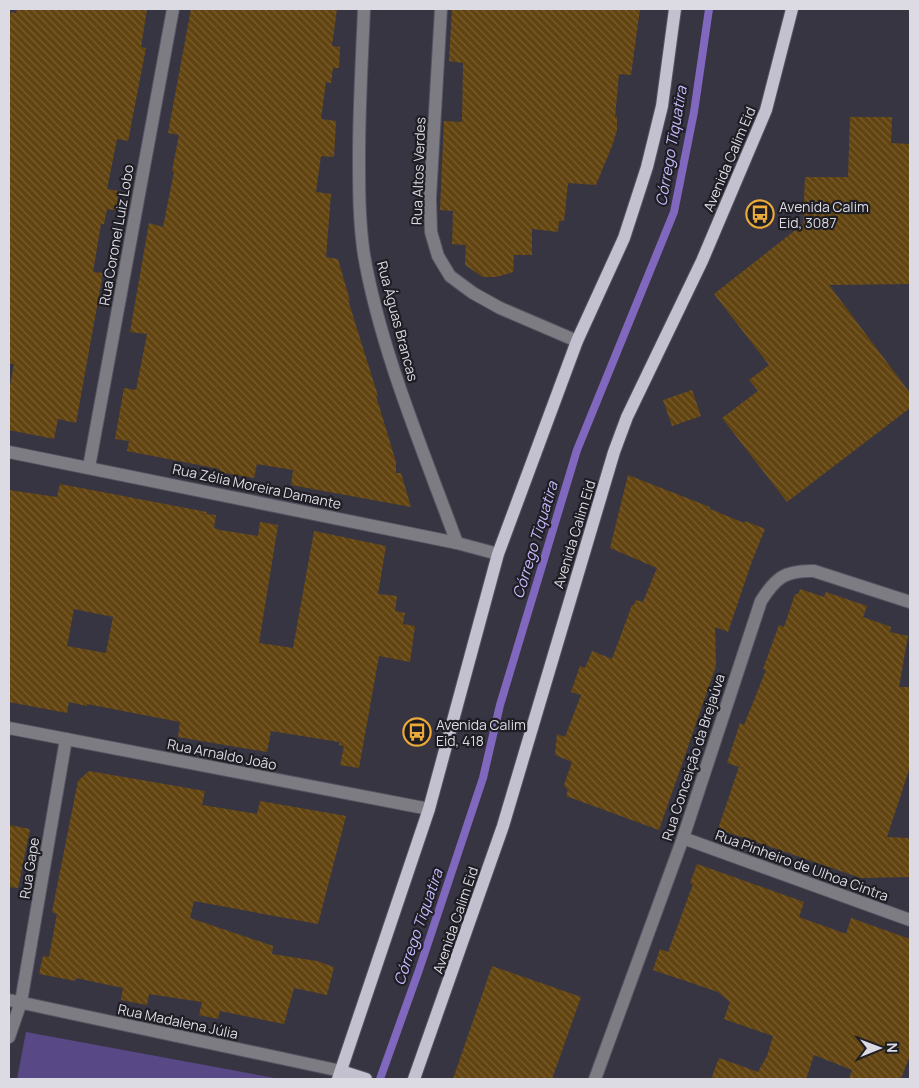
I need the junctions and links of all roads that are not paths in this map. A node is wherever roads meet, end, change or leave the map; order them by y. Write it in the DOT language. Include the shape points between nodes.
graph roads {
  1 [pos="173,9"];
  2 [pos="364,9"];
  3 [pos="440,9"];
  4 [pos="675,9"];
  5 [pos="792,9"];
  6 [pos="577,341"];
  7 [pos="9,452"];
  8 [pos="89,467"];
  9 [pos="457,543"];
  10 [pos="498,554"];
  11 [pos="910,602"];
  12 [pos="9,728"];
  13 [pos="66,739"];
  14 [pos="429,809"];
  15 [pos="683,838"];
  16 [pos="910,920"];
  17 [pos="15,1001"];
  18 [pos="9,1037"];
  19 [pos="340,1075"];
  20 [pos="361,1078"];
  21 [pos="414,1079"];
  22 [pos="595,1079"];
  1 -- 8 [label="street, Rua Coronel Luiz Lobo"];
  2 -- 9 [label="street, Rua Águas Brancas" via="359,126 359,203 364,254 375,305 400,387"];
  3 -- 6 [label="street, Rua Altos Verdes" via="430,198 431,232 438,256 450,276 473,294"];
  4 -- 6 [label="main road" via="662,106 647,167 624,238"];
  5 -- 21 [label="main road, Avenida Calim Eid" via="766,110 702,261 614,452 503,826"];
  6 -- 10 [label="main road"];
  7 -- 8 [label="street, Rua Zélia Moreira Damante"];
  8 -- 9 [label="street, Rua Zélia Moreira Damante"];
  9 -- 10 [label="street, Rua Zélia Moreira Damante"];
  10 -- 14 [label="main road"];
  11 -- 15 [label="street, Rua Conceição da Brejaúva" via="814,571 798,571 783,576 770,586 761,601"];
  12 -- 13 [label="street, Rua Arnaldo João"];
  13 -- 14 [label="street, Rua Arnaldo João"];
  13 -- 17 [label="street, Rua Gape"];
  14 -- 19 [label="main road"];
  15 -- 16 [label="street, Rua Pinheiro de Ulhoa Cintra"];
  15 -- 22 [label="street, Rua Conceição da Brejaúva"];
  17 -- 18 [label="street, Rua Gape"];
  17 -- 19 [label="street, Rua Madalena Júlia"];
  19 -- 20 [label="main road"];
}
